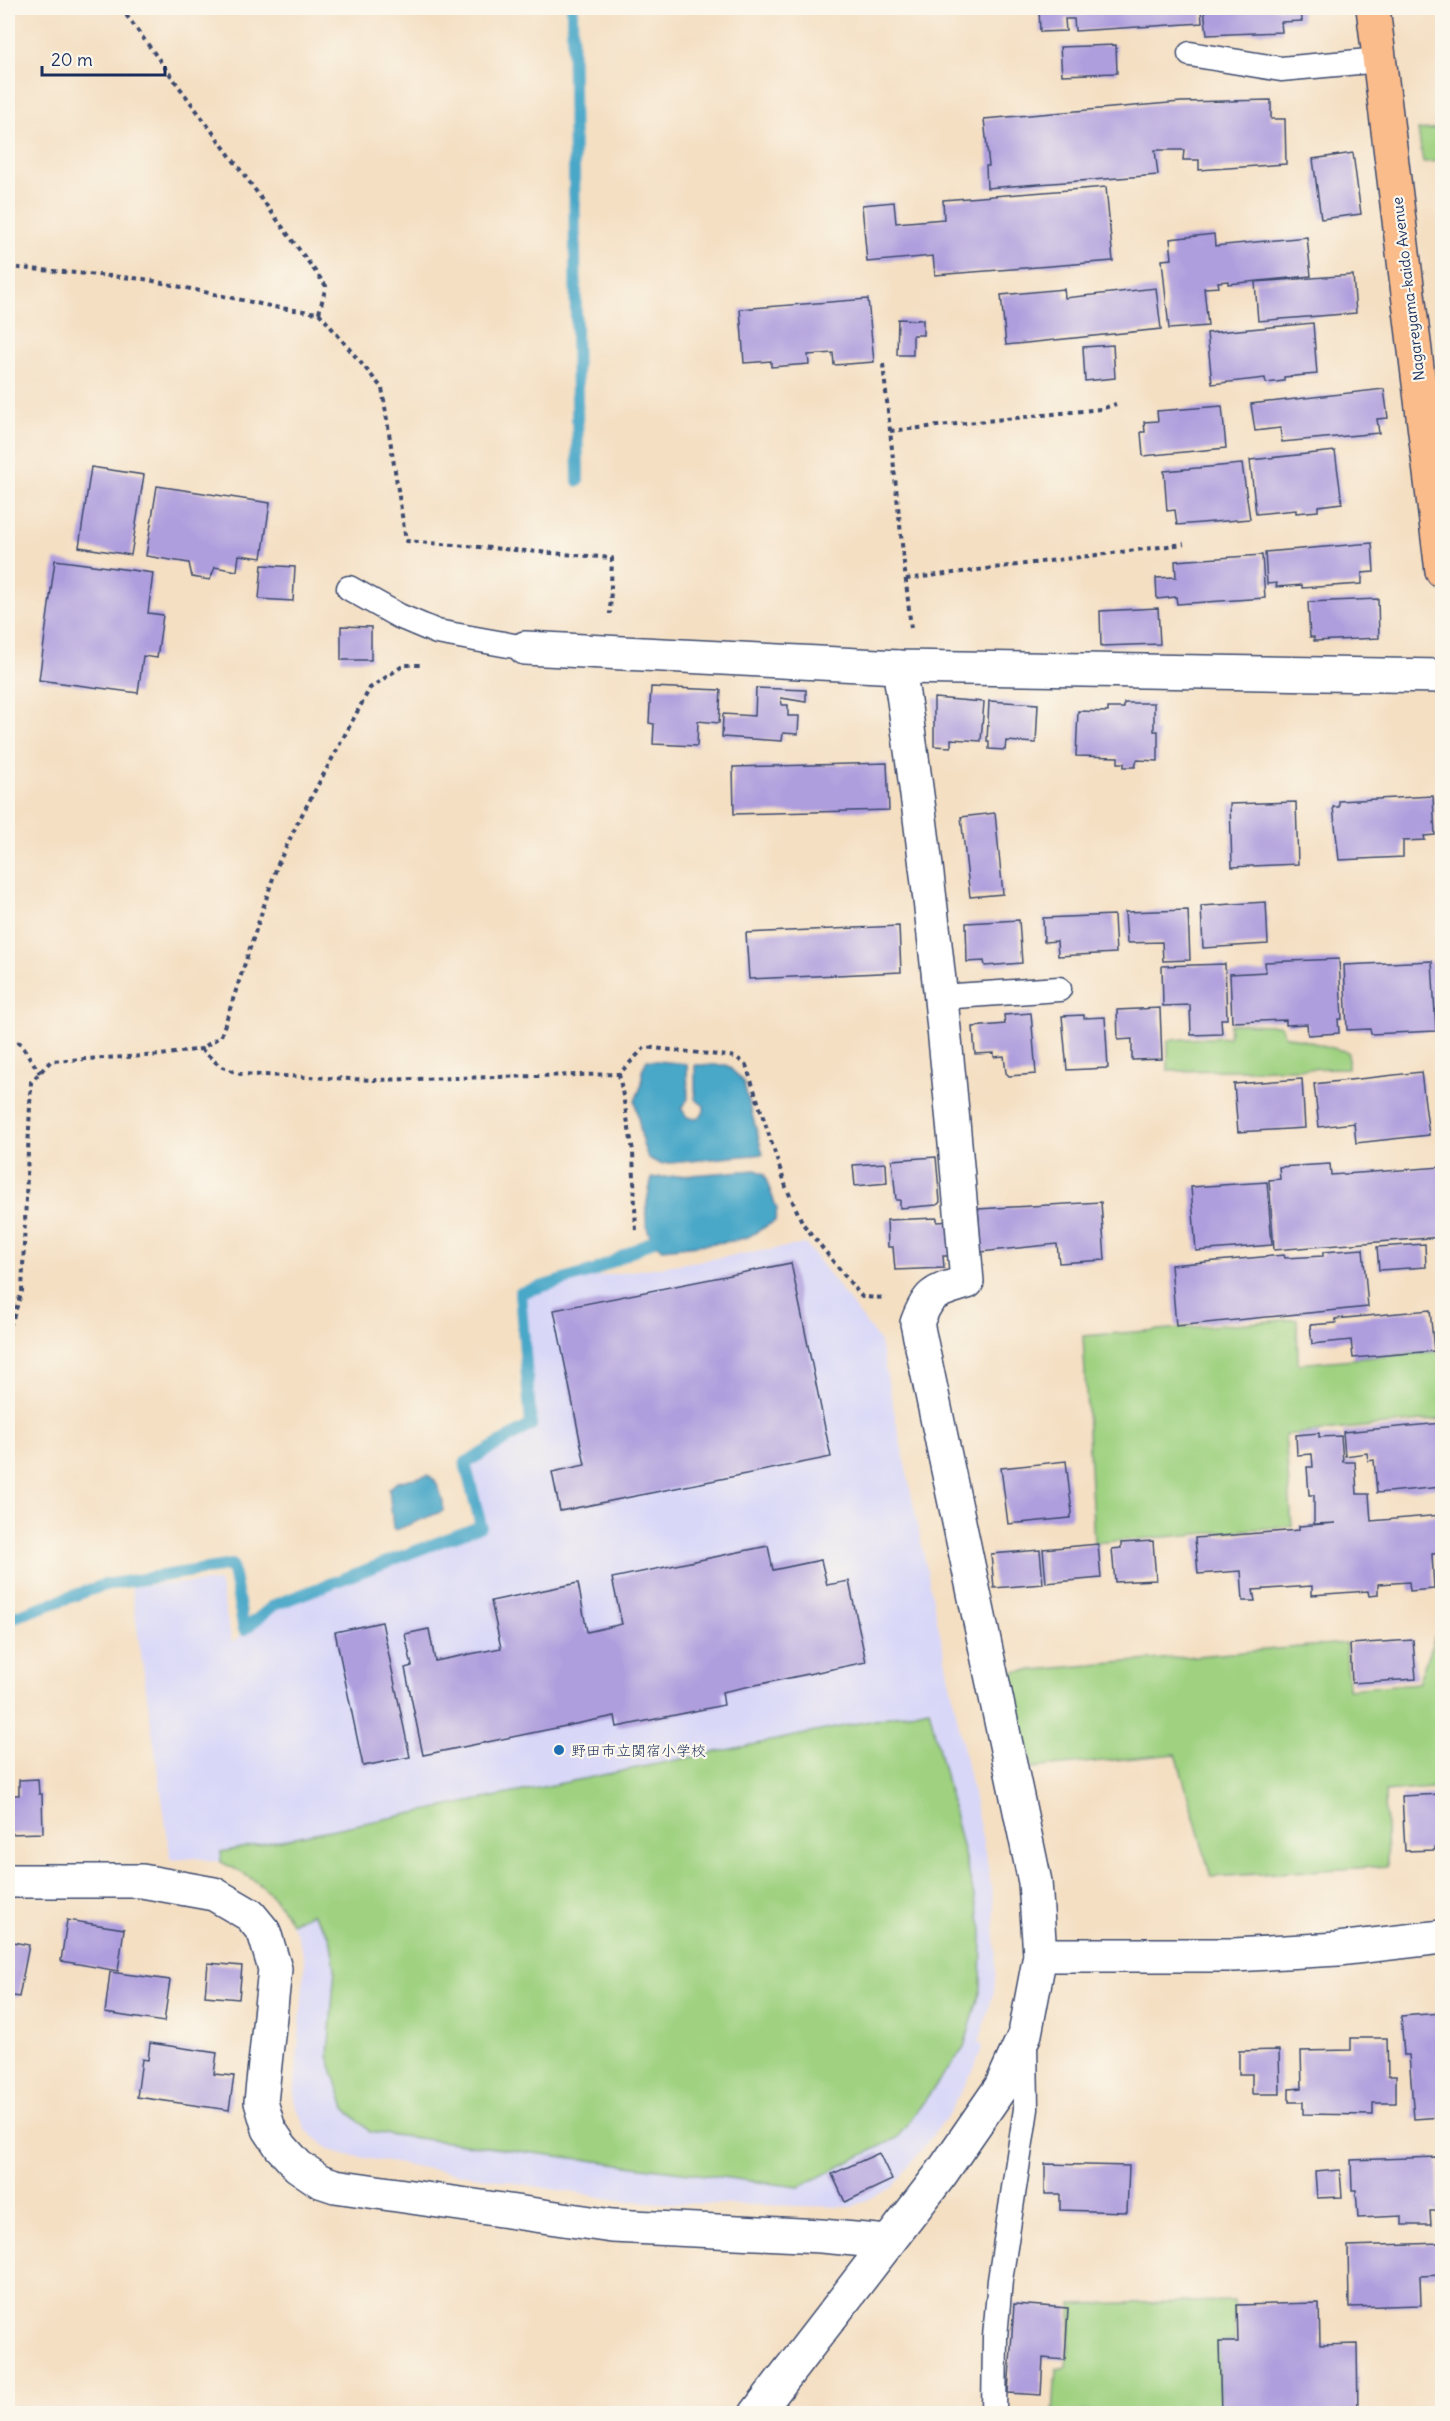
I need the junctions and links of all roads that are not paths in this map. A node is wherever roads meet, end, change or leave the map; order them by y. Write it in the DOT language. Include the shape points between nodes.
graph roads {
  1 [pos="1374,8"];
  2 [pos="1190,54"];
  3 [pos="1380,60"];
  4 [pos="1443,572"];
  5 [pos="349,588"];
  6 [pos="525,648"];
  7 [pos="907,667"];
  8 [pos="1443,676"];
  9 [pos="1059,989"];
  10 [pos="941,997"];
  11 [pos="8,1881"];
  12 [pos="1443,1937"];
  13 [pos="1040,1956"];
  14 [pos="1025,2034"];
  15 [pos="888,2242"];
  16 [pos="756,2414"];
  17 [pos="994,2414"];
  1 -- 3 [label="main road, Nagareyama-kaido Avenue"];
  2 -- 3 [label="lane" via="1281,69"];
  3 -- 4 [label="main road, Nagareyama-kaido Avenue"];
  5 -- 6 [label="lane" via="437,632"];
  6 -- 7 [label="street"];
  7 -- 8 [label="street"];
  7 -- 10 [label="street"];
  9 -- 10 [label="lane"];
  10 -- 13 [label="street" via="967,1282 941,1290 926,1300 917,1323 1035,1882"];
  11 -- 15 [label="street" via="142,1881 214,1894 250,1915 264,1932 275,1969 261,2102 269,2129 281,2147 298,2166 320,2181 612,2226"];
  12 -- 13 [label="street" via="1233,1955"];
  13 -- 14 [label="street"];
  14 -- 15 [label="street" via="1000,2087 941,2174"];
  14 -- 17 [label="lane" via="1026,2109 1000,2280"];
  15 -- 16 [label="street"];
}
